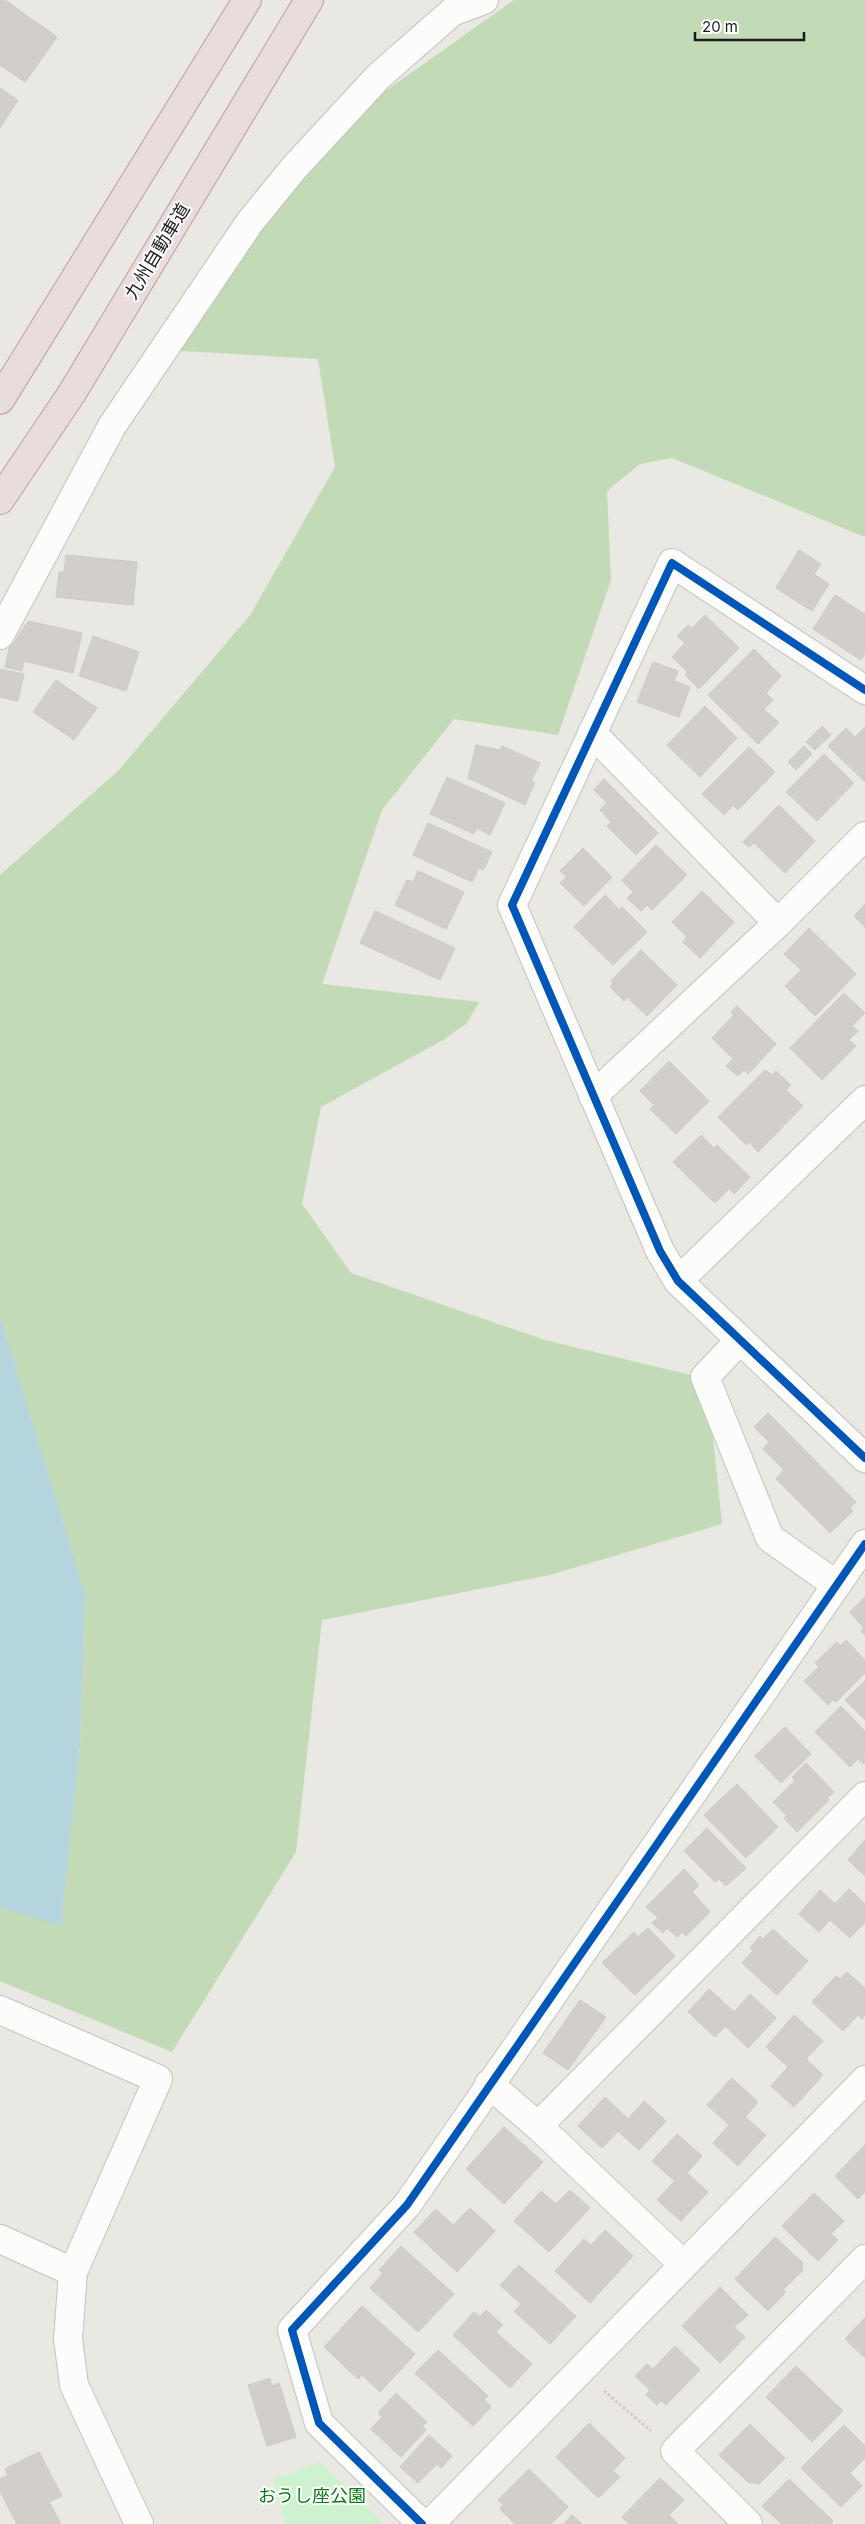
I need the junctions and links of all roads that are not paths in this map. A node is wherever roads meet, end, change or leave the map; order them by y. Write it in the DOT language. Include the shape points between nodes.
graph roads {
  1 [pos="247,0"];
  2 [pos="309,0"];
  3 [pos="484,0"];
  4 [pos="445,6"];
  5 [pos="0,400"];
  6 [pos="0,500"];
  7 [pos="0,635"];
  8 [pos="865,690"];
  9 [pos="592,733"];
  10 [pos="865,836"];
  11 [pos="778,923"];
  12 [pos="592,1096"];
  13 [pos="865,1100"];
  14 [pos="678,1281"];
  15 [pos="740,1340"];
  16 [pos="865,1458"];
  17 [pos="865,1544"];
  18 [pos="836,1584"];
  19 [pos="865,1796"];
  20 [pos="0,2010"];
  21 [pos="865,2080"];
  22 [pos="489,2084"];
  23 [pos="538,2126"];
  24 [pos="0,2239"];
  25 [pos="865,2259"];
  26 [pos="683,2264"];
  27 [pos="73,2272"];
  28 [pos="139,2524"];
  29 [pos="422,2524"];
  30 [pos="430,2524"];
  31 [pos="748,2524"];
  1 -- 5 [label="highway"];
  2 -- 6 [label="highway, 九州自動車道" via="72,393"];
  3 -- 4 [label="street"];
  4 -- 7 [label="street" via="294,168 250,222 112,426"];
  8 -- 9 [label="street" via="672,563"];
  9 -- 11 [label="street"];
  9 -- 12 [label="street" via="512,905"];
  10 -- 11 [label="street"];
  11 -- 12 [label="street"];
  12 -- 14 [label="street" via="660,1251"];
  13 -- 14 [label="street"];
  14 -- 15 [label="street"];
  15 -- 16 [label="street"];
  15 -- 18 [label="street" via="705,1377 770,1538"];
  17 -- 18 [label="street"];
  18 -- 22 [label="street"];
  19 -- 23 [label="street"];
  20 -- 27 [label="street" via="158,2079"];
  21 -- 26 [label="street"];
  22 -- 23 [label="street"];
  22 -- 29 [label="street" via="407,2205 292,2330 319,2422"];
  23 -- 26 [label="street"];
  24 -- 27 [label="street"];
  25 -- 31 [label="street" via="675,2451"];
  26 -- 30 [label="street"];
  27 -- 28 [label="street" via="68,2339 74,2384"];
}
